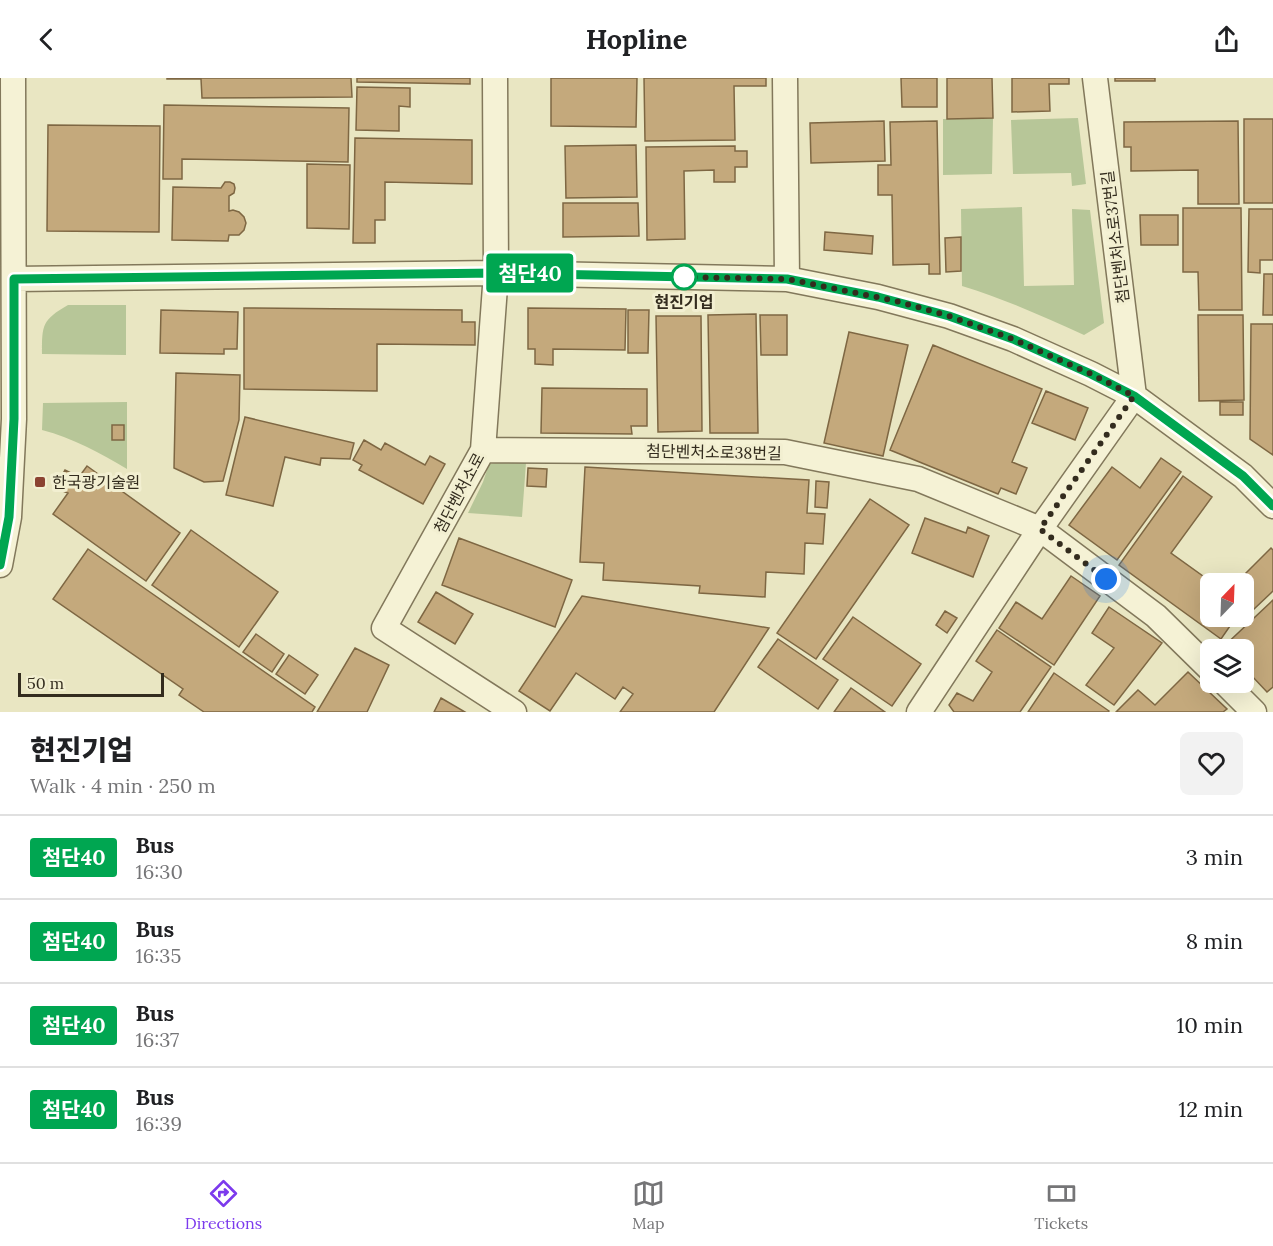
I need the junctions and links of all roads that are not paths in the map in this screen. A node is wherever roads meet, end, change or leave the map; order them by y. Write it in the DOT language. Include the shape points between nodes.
graph roads {
  1 [pos="13,78"];
  2 [pos="495,78"];
  3 [pos="785,78"];
  4 [pos="1095,78"];
  5 [pos="496,273"];
  6 [pos="14,279"];
  7 [pos="787,279"];
  8 [pos="1134,396"];
  9 [pos="483,450"];
  10 [pos="1273,506"];
  11 [pos="1040,529"];
  12 [pos="0,565"];
  13 [pos="1200,659"];
  14 [pos="1235,693"];
  15 [pos="922,711"];
  16 [pos="514,712"];
  17 [pos="1254,712"];
  1 -- 6 [label="street"];
  2 -- 5 [label="street"];
  3 -- 7 [label="street"];
  4 -- 8 [label="street, 첨단벤처소로37번길"];
  5 -- 6 [label="street"];
  5 -- 7 [label="street"];
  5 -- 9 [label="street, 첨단벤처소로"];
  6 -- 12 [label="street" via="14,429 9,517"];
  7 -- 8 [label="street" via="949,316 1013,339"];
  8 -- 10 [label="street" via="1243,476"];
  8 -- 11 [label="street"];
  9 -- 11 [label="street, 첨단벤처소로38번길" via="784,452 918,478"];
  9 -- 16 [label="street, 첨단벤처소로" via="384,628"];
  11 -- 13 [label="street, 첨단벤처소로38번길" via="1156,616"];
  11 -- 15 [label="street"];
  14 -- 17 [label="street"];
}
